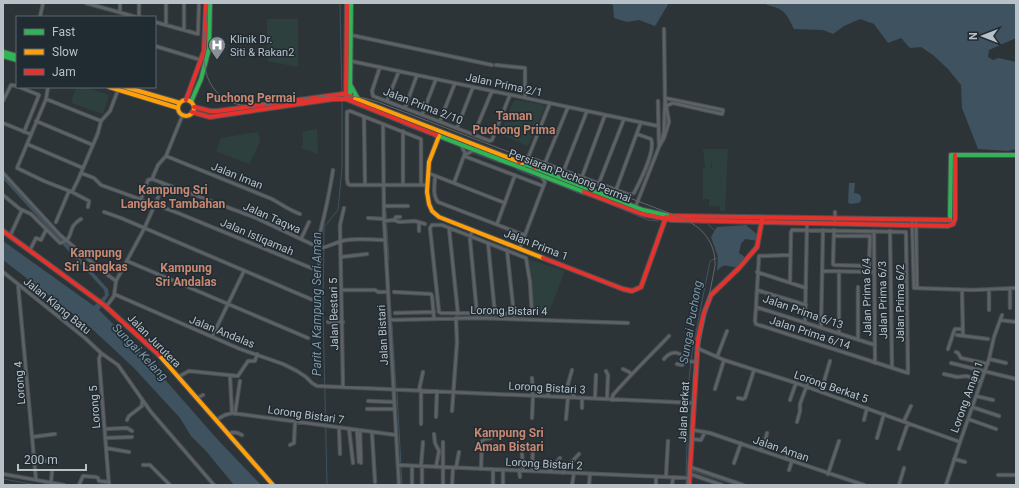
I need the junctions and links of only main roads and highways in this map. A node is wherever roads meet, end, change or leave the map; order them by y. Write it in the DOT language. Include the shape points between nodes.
graph roads {
  1 [pos="206,3"];
  2 [pos="210,3"];
  3 [pos="347,3"];
  4 [pos="351,3"];
  5 [pos="348,35"];
  6 [pos="3,52"];
  7 [pos="3,56"];
  8 [pos="16,56"];
  9 [pos="16,60"];
  10 [pos="348,61"];
  11 [pos="351,83"];
  12 [pos="346,86"];
  13 [pos="112,88"];
  14 [pos="136,89"];
  15 [pos="333,97"];
  16 [pos="345,97"];
  17 [pos="358,99"];
  18 [pos="189,101"];
  19 [pos="179,106"];
  20 [pos="194,107"];
  21 [pos="192,112"];
  22 [pos="441,131"];
  23 [pos="431,133"];
  24 [pos="438,136"];
  25 [pos="448,140"];
  26 [pos="436,143"];
  27 [pos="1016,155"];
  28 [pos="519,162"];
  29 [pos="525,166"];
  30 [pos="535,168"];
  31 [pos="589,191"];
  32 [pos="953,205"];
  33 [pos="635,209"];
  34 [pos="951,212"];
  35 [pos="666,217"];
  36 [pos="658,218"];
  37 [pos="762,219"];
  38 [pos="672,220"];
  39 [pos="835,221"];
  40 [pos="940,221"];
  41 [pos="951,222"];
  42 [pos="914,223"];
  43 [pos="663,225"];
  44 [pos="3,231"];
  45 [pos="273,485"];
  46 [pos="689,485"];
  1 -- 18 [label="main road" via="205,42"];
  2 -- 18 [label="main road" via="210,49 201,79"];
  3 -- 5 [label="main road"];
  4 -- 5 [label="main road"];
  5 -- 10 [label="main road"];
  6 -- 8 [label="main road"];
  7 -- 9 [label="main road"];
  10 -- 11 [label="main road"];
  10 -- 12 [label="main road"];
  11 -- 16 [label="main road"];
  11 -- 17 [label="main road"];
  12 -- 16 [label="main road"];
  12 -- 16 [label="main road"];
  13 -- 19 [label="main road"];
  14 -- 19 [label="main road"];
  15 -- 16 [label="main road, Persiaran Puchong Permai"];
  15 -- 16 [label="main road, Persiaran Puchong Permai"];
  15 -- 20 [label="main road, Persiaran Puchong Permai" via="218,111"];
  15 -- 21 [label="main road, Persiaran Puchong Permai" via="210,117"];
  16 -- 17 [label="main road, Persiaran Puchong Permai"];
  16 -- 23 [label="main road, Persiaran Puchong Permai"];
  17 -- 22 [label="main road, Persiaran Puchong Permai"];
  18 -- 19 [label="main road" via="182,101"];
  18 -- 20 [label="main road"];
  19 -- 21 [label="main road" via="183,114"];
  20 -- 21 [label="main road"];
  22 -- 24 [label="main road, Jalan Prima 1"];
  22 -- 28 [label="main road, Persiaran Puchong Permai"];
  23 -- 24 [label="main road, Persiaran Puchong Permai"];
  23 -- 26 [label="main road"];
  24 -- 25 [label="main road, Persiaran Puchong Permai"];
  24 -- 26 [label="main road, Jalan Prima 1"];
  25 -- 26 [label="main road"];
  25 -- 29 [label="main road, Persiaran Puchong Permai"];
  26 -- 43 [label="main road, Jalan Prima 1" via="429,162 427,185 428,204 439,217 623,289 632,291 641,287"];
  27 -- 32 [label="main road" via="955,155"];
  28 -- 29 [label="main road, Persiaran Puchong Permai"];
  28 -- 30 [label="main road" via="528,157"];
  29 -- 30 [label="main road, Persiaran Puchong Permai"];
  29 -- 31 [label="main road, Persiaran Puchong Permai" via="551,179"];
  30 -- 31 [label="main road, Persiaran Puchong Permai"];
  31 -- 33 [label="main road, Persiaran Puchong Permai"];
  32 -- 34 [label="main road"];
  32 -- 41 [label="main road" via="955,219"];
  33 -- 35 [label="main road, Persiaran Puchong Permai"];
  33 -- 36 [label="main road, Persiaran Puchong Permai"];
  34 -- 40 [label="main road"];
  34 -- 41 [label="main road"];
  35 -- 36 [label="main road, Persiaran Puchong Permai"];
  35 -- 37 [label="main road, Persiaran Puchong Permai"];
  35 -- 38 [label="main road, Persiaran Puchong Permai"];
  35 -- 43 [label="main road, Jalan Prima 1"];
  36 -- 43 [label="main road"];
  37 -- 38 [label="main road, Persiaran Puchong Permai"];
  37 -- 39 [label="main road, Persiaran Puchong Permai"];
  37 -- 39 [label="main road, Persiaran Puchong Permai"];
  37 -- 46 [label="main road, Jalan Berkat" via="760,236 754,251 710,295 704,313 692,361 693,430"];
  38 -- 43 [label="main road"];
  39 -- 42 [label="main road, Persiaran Puchong Permai"];
  40 -- 41 [label="main road, Persiaran Puchong Permai"];
  40 -- 42 [label="main road, Persiaran Puchong Permai"];
  41 -- 42 [label="main road, Persiaran Puchong Permai" via="948,226"];
  44 -- 45 [label="main road, Jalan Jurutera" via="98,300 157,352"];
}
